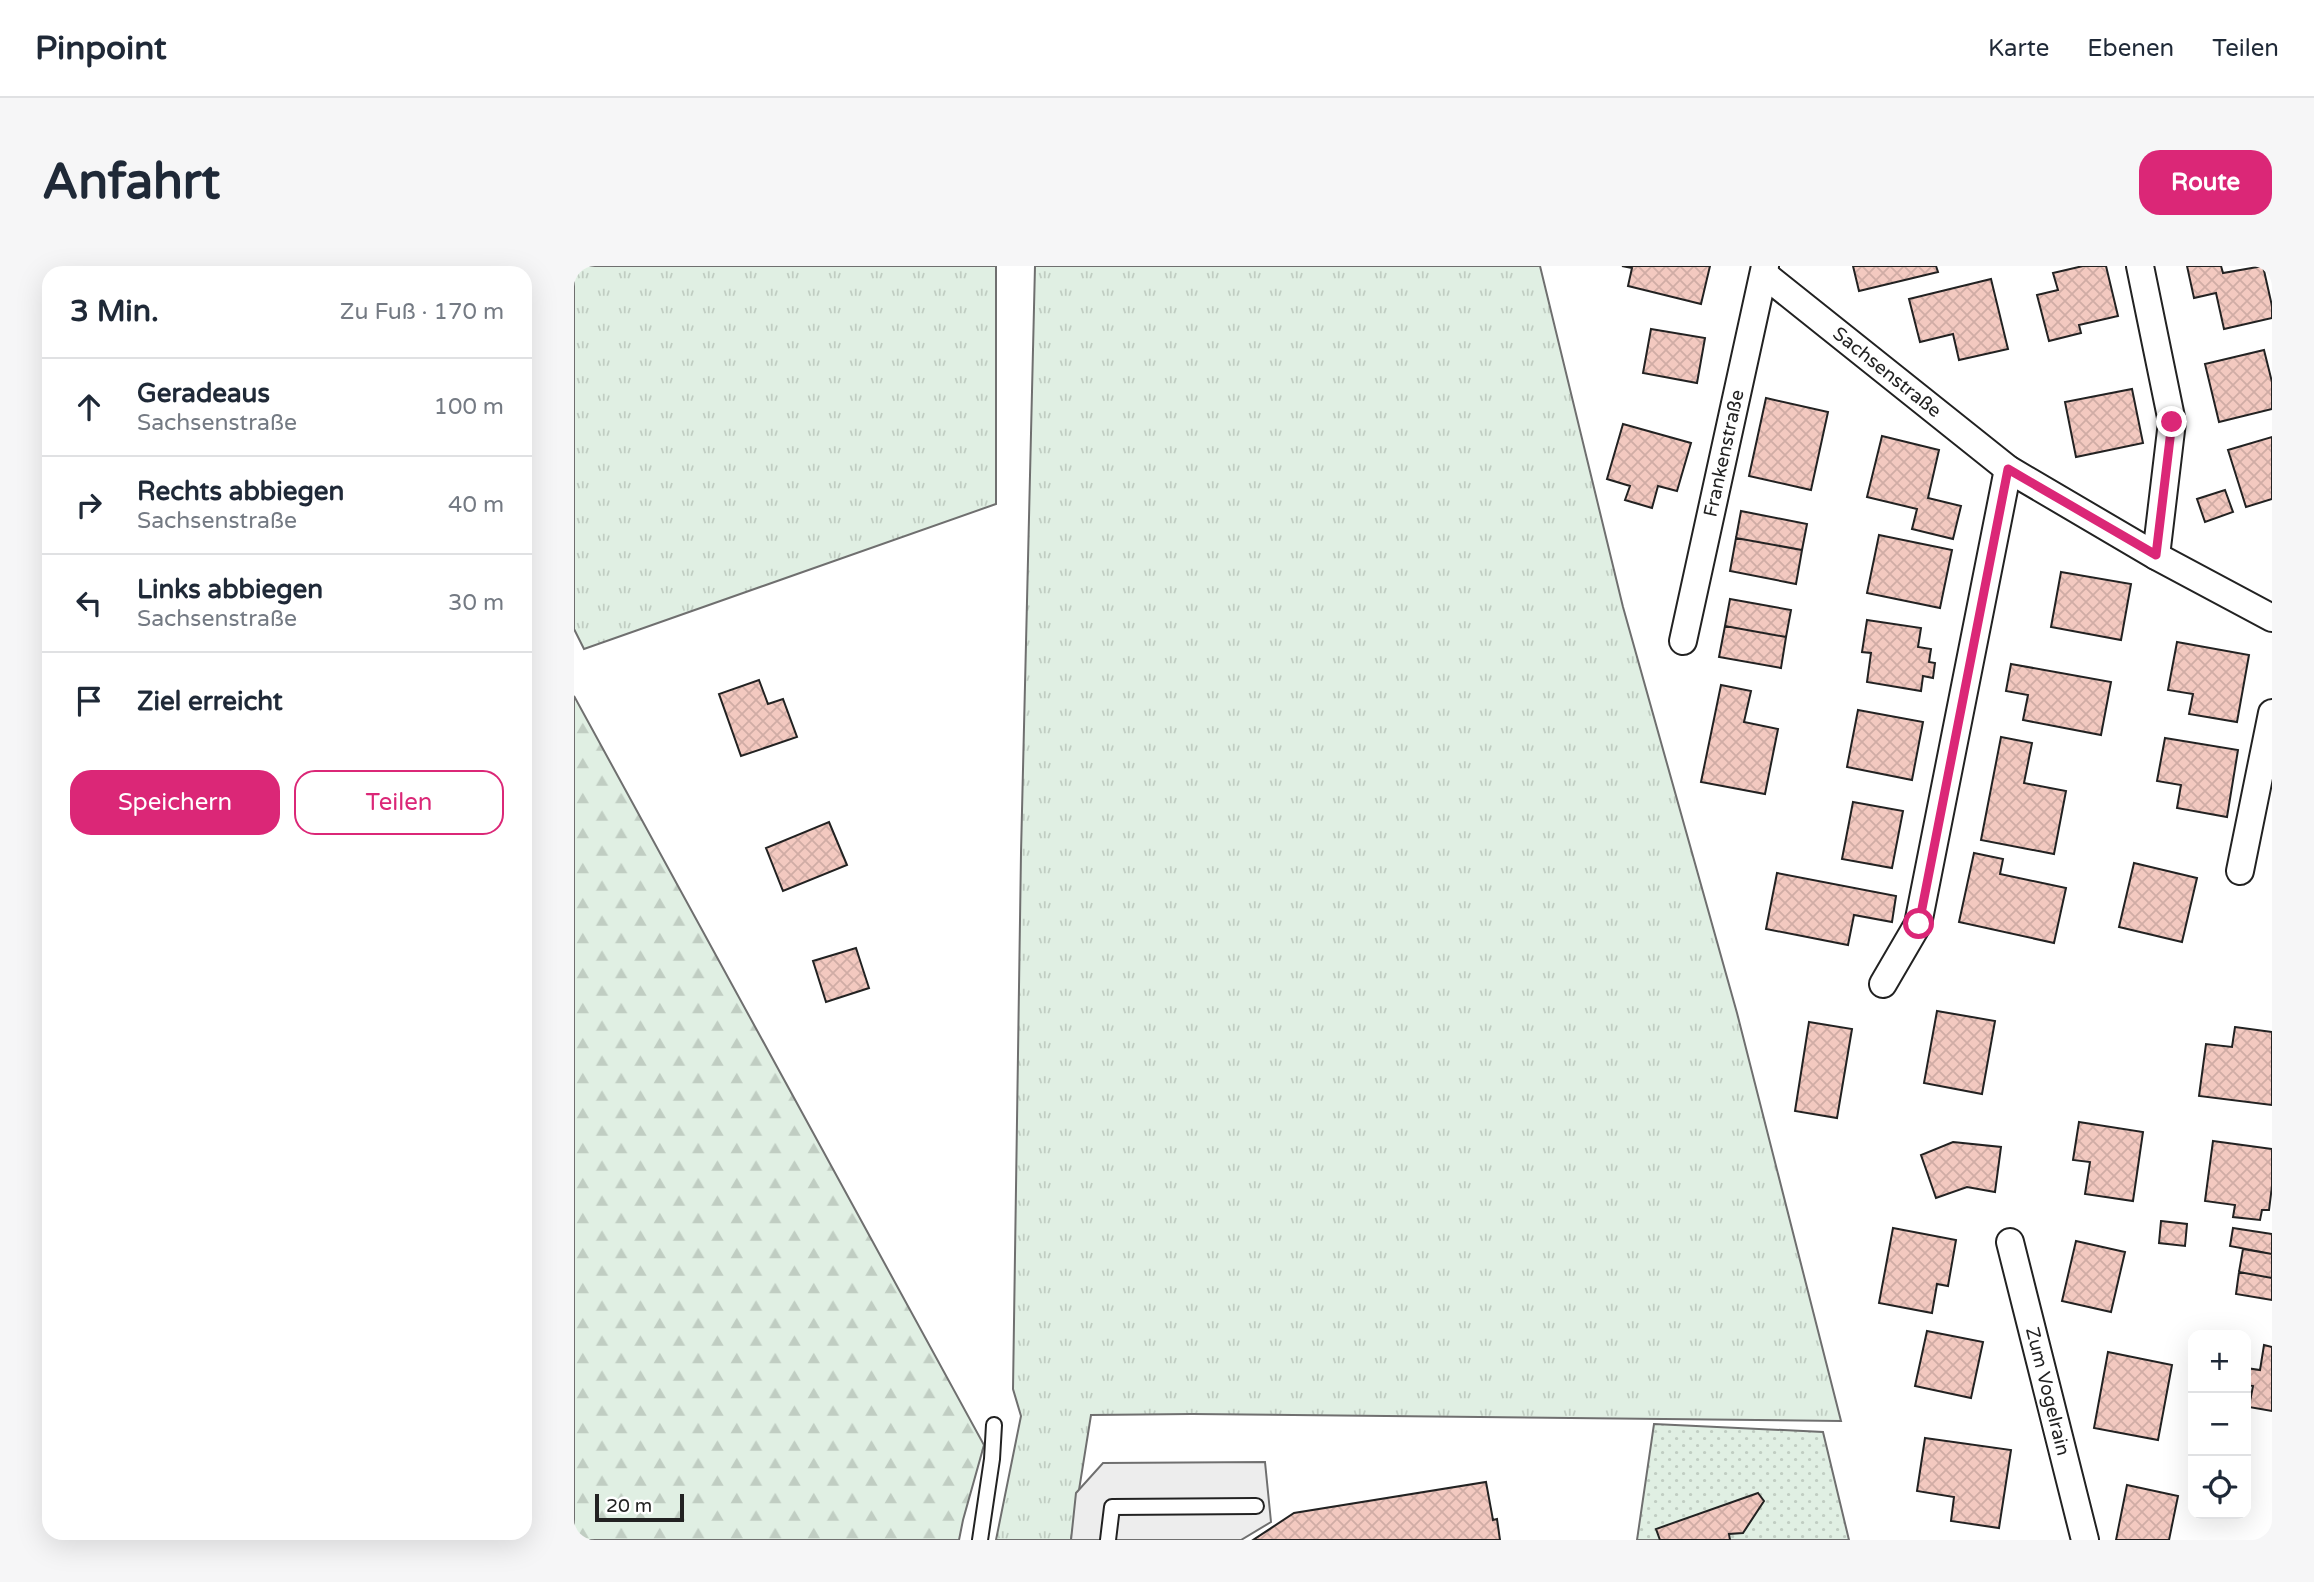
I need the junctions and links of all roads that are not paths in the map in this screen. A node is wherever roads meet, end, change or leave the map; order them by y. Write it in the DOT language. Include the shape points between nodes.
graph roads {
  1 [pos="2140,266"];
  2 [pos="1765,270"];
  3 [pos="2008,469"];
  4 [pos="2156,555"];
  5 [pos="2272,618"];
  6 [pos="1683,641"];
  7 [pos="2272,713"];
  8 [pos="2241,871"];
  9 [pos="1883,984"];
  10 [pos="2010,1242"];
  11 [pos="994,1425"];
  12 [pos="1256,1506"];
  13 [pos="980,1540"];
  14 [pos="1108,1540"];
  15 [pos="2085,1540"];
  1 -- 4 [label="street" via="2172,422"];
  2 -- 3 [label="street, Sachsenstraße"];
  2 -- 6 [label="street, Frankenstraße"];
  3 -- 4 [label="street, Sachsenstraße"];
  3 -- 9 [label="street" via="1919,924"];
  4 -- 5 [label="street, Sachsenstraße"];
  7 -- 8 [label="street"];
  10 -- 15 [label="street, Zum Vogelrain"];
  11 -- 13 [label="lane"];
  12 -- 14 [label="lane" via="1112,1507"];
}
